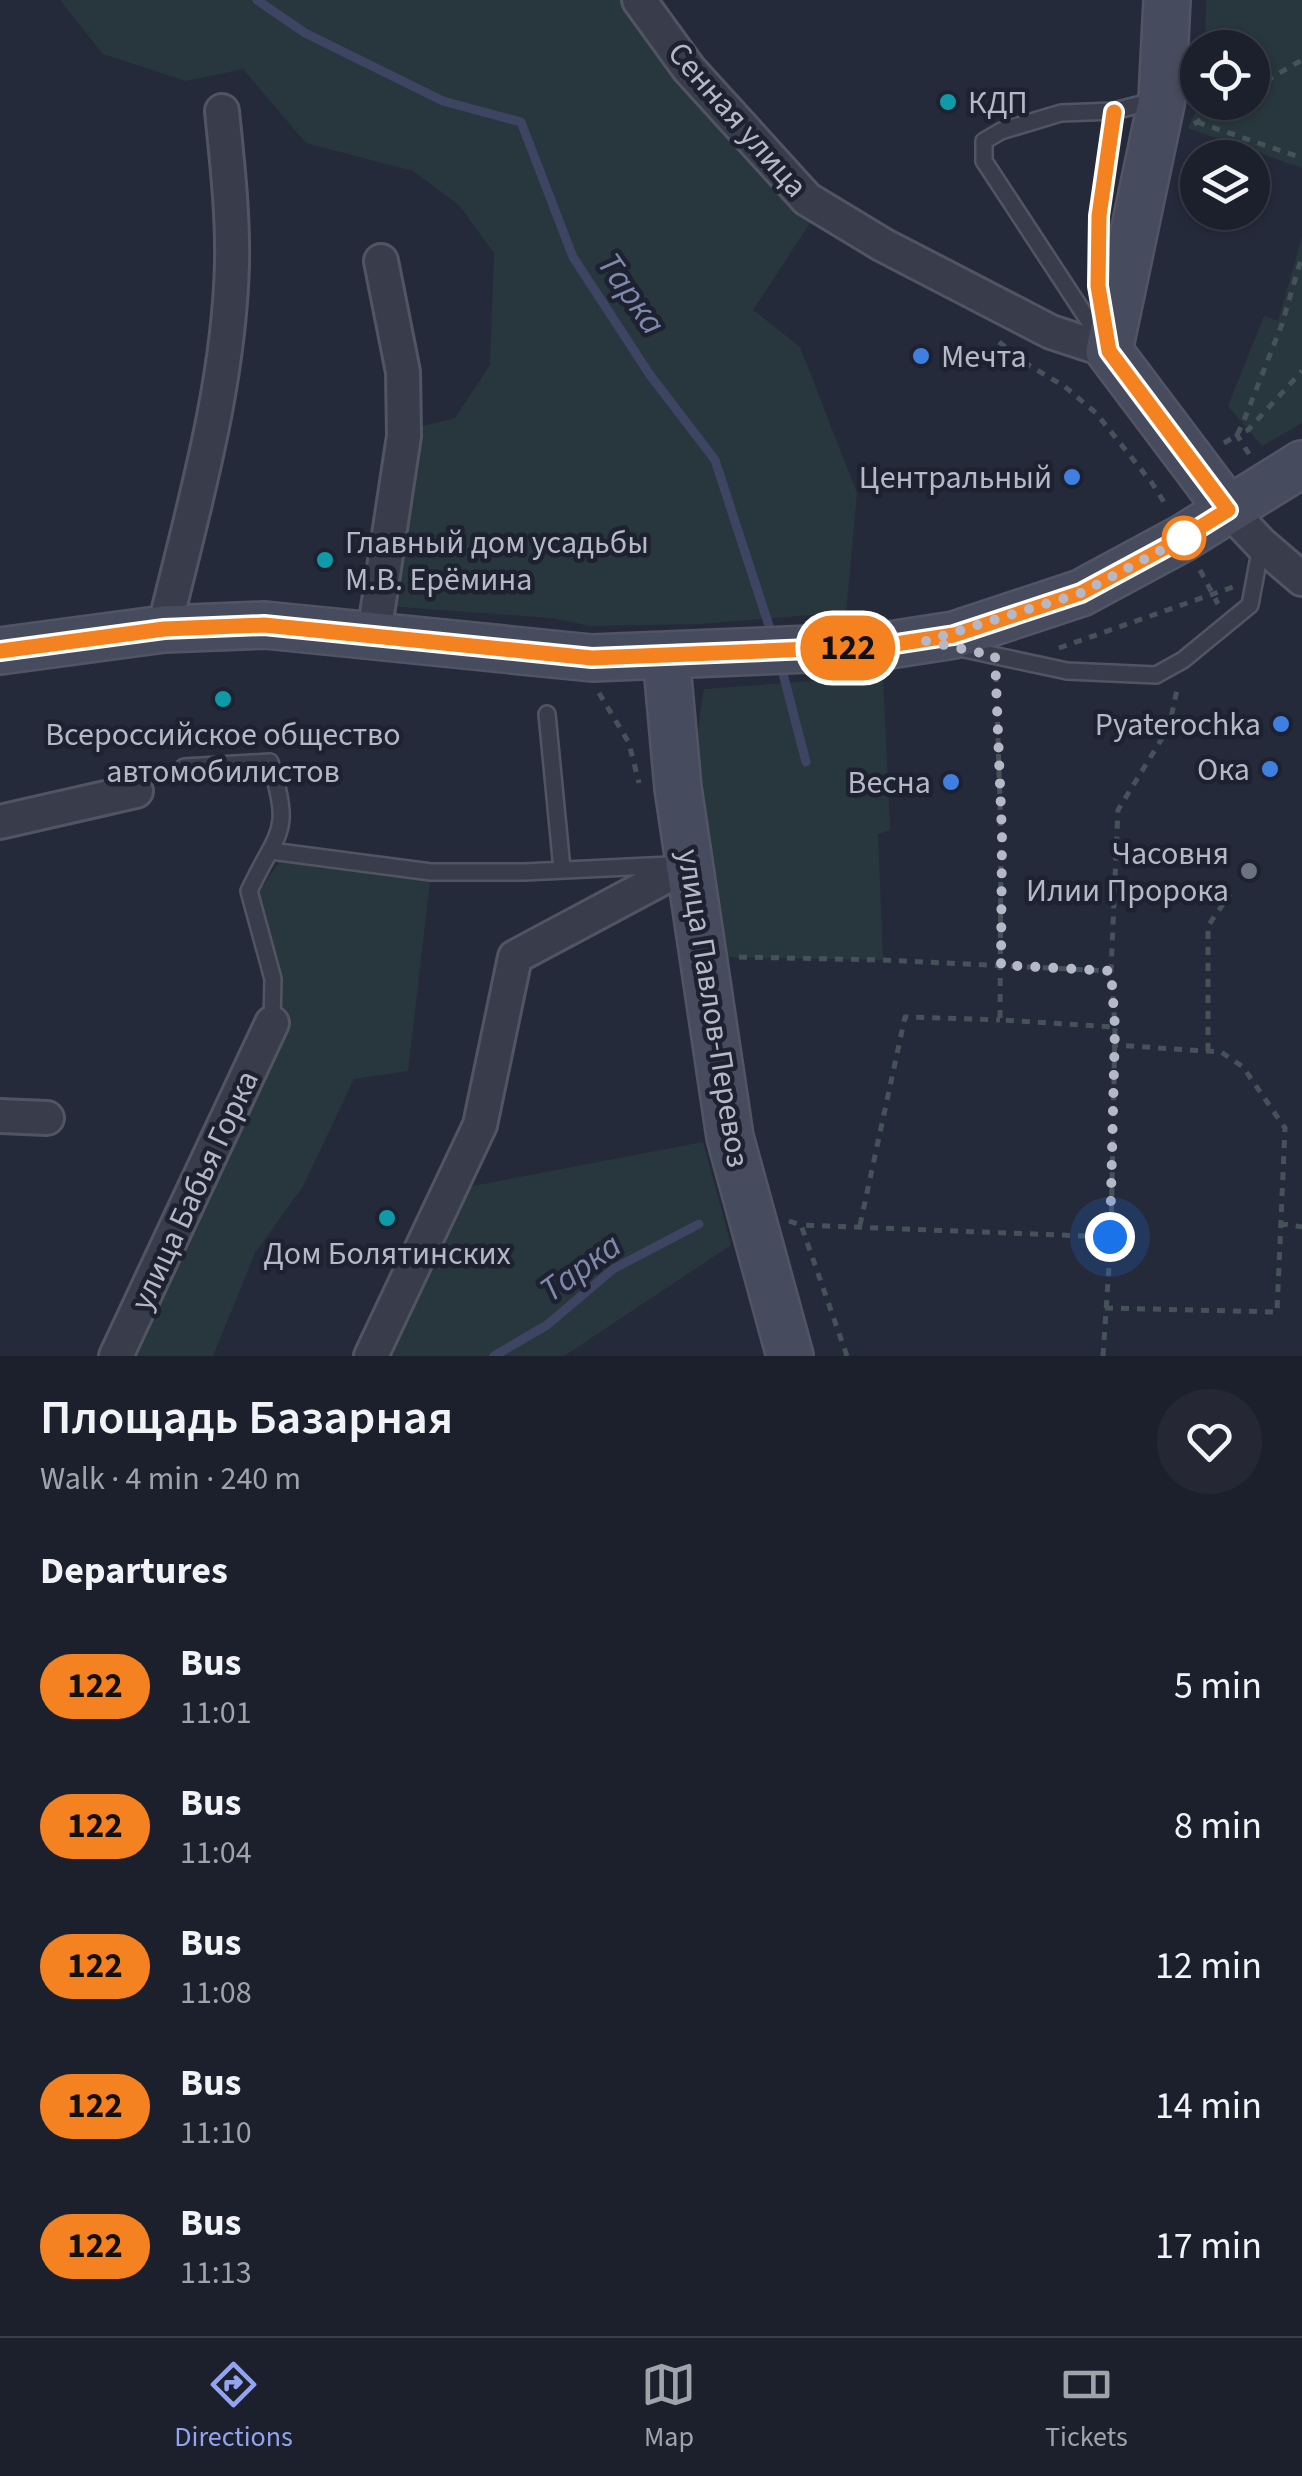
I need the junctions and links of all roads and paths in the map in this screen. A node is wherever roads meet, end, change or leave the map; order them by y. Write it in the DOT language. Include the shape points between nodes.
graph roads {
  1 [pos="639,0"];
  2 [pos="1167,0"];
  3 [pos="1302,60"];
  4 [pos="1270,79"];
  5 [pos="222,111"];
  6 [pos="1179,111"];
  7 [pos="1114,112"];
  8 [pos="1302,158"];
  9 [pos="1302,256"];
  10 [pos="381,260"];
  11 [pos="990,334"];
  12 [pos="1109,351"];
  13 [pos="1192,462"];
  14 [pos="1302,464"];
  15 [pos="1152,483"];
  16 [pos="1165,504"];
  17 [pos="1228,510"];
  18 [pos="1261,544"];
  19 [pos="1256,579"];
  20 [pos="1302,580"];
  21 [pos="164,629"];
  22 [pos="374,634"];
  23 [pos="905,644"];
  24 [pos="0,652"];
  25 [pos="666,655"];
  26 [pos="1184,660"];
  27 [pos="1018,661"];
  28 [pos="547,714"];
  29 [pos="184,767"];
  30 [pos="136,790"];
  31 [pos="0,822"];
  32 [pos="271,851"];
  33 [pos="690,864"];
  34 [pos="562,869"];
  35 [pos="1230,894"];
  36 [pos="723,957"];
  37 [pos="1001,965"];
  38 [pos="1111,971"];
  39 [pos="1000,1020"];
  40 [pos="272,1024"];
  41 [pos="1115,1027"];
  42 [pos="1114,1045"];
  43 [pos="1208,1050"];
  44 [pos="0,1116"];
  45 [pos="46,1118"];
  46 [pos="1280,1223"];
  47 [pos="860,1225"];
  48 [pos="1302,1226"];
  49 [pos="1110,1237"];
  50 [pos="1105,1308"];
  51 [pos="116,1356"];
  52 [pos="372,1356"];
  53 [pos="790,1356"];
  54 [pos="848,1356"];
  55 [pos="1104,1356"];
  1 -- 12 [label="street, Сенная улица" via="689,70 806,199 1051,332"];
  2 -- 6 [label="main road"];
  3 -- 4 [label="path"];
  5 -- 21 [label="street" via="232,213 223,354"];
  6 -- 7 [label="lane"];
  6 -- 8 [label="path"];
  6 -- 12 [label="main road"];
  7 -- 12 [label="lane" via="1099,216 1098,286"];
  7 -- 12 [label="lane" via="1061,114 984,142 984,162"];
  9 -- 13 [label="path" via="1237,435"];
  10 -- 22 [label="street" via="403,372 404,436"];
  11 -- 15 [label="path" via="1096,413"];
  12 -- 13 [label="main road"];
  13 -- 15 [label="path"];
  13 -- 17 [label="main road"];
  14 -- 17 [label="main road"];
  15 -- 16 [label="path"];
  17 -- 18 [label="street"];
  17 -- 23 [label="main road" via="1081,593"];
  18 -- 19 [label="lane"];
  18 -- 20 [label="street"];
  19 -- 26 [label="lane" via="1250,605"];
  19 -- 27 [label="path"];
  21 -- 22 [label="main road" via="264,625"];
  21 -- 24 [label="main road"];
  22 -- 25 [label="main road" via="592,658"];
  23 -- 25 [label="main road"];
  23 -- 27 [label="lane"];
  25 -- 33 [label="main road, улица Павлов-Перевоз"];
  26 -- 27 [label="lane" via="1156,675"];
  26 -- 38 [label="path" via="1169,727 1118,810"];
  27 -- 37 [label="path" via="996,669"];
  28 -- 34 [label="lane"];
  29 -- 32 [label="lane" via="270,762 284,806"];
  30 -- 31 [label="street"];
  32 -- 34 [label="lane" via="431,872"];
  32 -- 40 [label="lane" via="249,892 273,979"];
  33 -- 34 [label="lane"];
  33 -- 52 [label="street" via="515,957 480,1125"];
  33 -- 53 [label="main road, улица Павлов-Перевоз" via="730,1137"];
  35 -- 43 [label="path" via="1208,926"];
  36 -- 37 [label="path"];
  37 -- 38 [label="path"];
  37 -- 39 [label="path"];
  38 -- 41 [label="path"];
  39 -- 41 [label="path"];
  39 -- 47 [label="path" via="905,1017"];
  40 -- 51 [label="street, улица Бабья Горка"];
  41 -- 42 [label="path"];
  42 -- 43 [label="path"];
  42 -- 49 [label="path"];
  43 -- 46 [label="path" via="1243,1068 1285,1128"];
  44 -- 45 [label="street"];
  46 -- 48 [label="path"];
  46 -- 50 [label="path" via="1277,1312"];
  47 -- 49 [label="path"];
  47 -- 54 [label="path" via="801,1226"];
  49 -- 50 [label="path"];
  50 -- 55 [label="path"];
}
